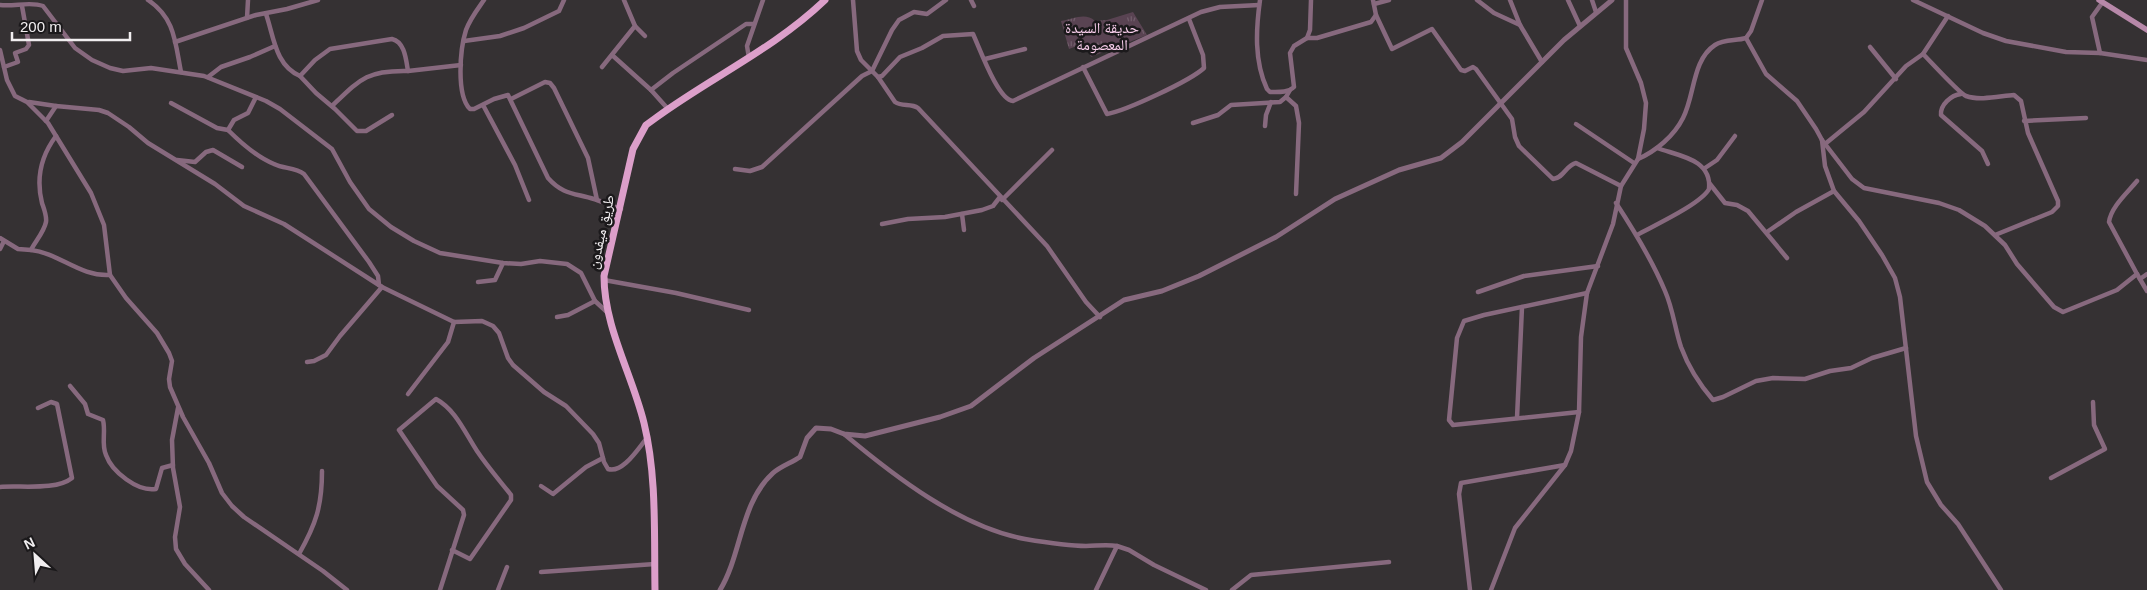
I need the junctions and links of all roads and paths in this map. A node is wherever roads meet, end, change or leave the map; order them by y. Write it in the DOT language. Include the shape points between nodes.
graph roads {
  1 [pos="148,0"];
  2 [pos="248,0"];
  3 [pos="318,0"];
  4 [pos="484,0"];
  5 [pos="564,0"];
  6 [pos="624,0"];
  7 [pos="763,0"];
  8 [pos="853,0"];
  9 [pos="946,0"];
  10 [pos="971,0"];
  11 [pos="1311,0"];
  12 [pos="1389,0"];
  13 [pos="1477,0"];
  14 [pos="1510,0"];
  15 [pos="1568,0"];
  16 [pos="1592,0"];
  17 [pos="1612,0"];
  18 [pos="1626,0"];
  19 [pos="1762,0"];
  20 [pos="1913,0"];
  21 [pos="820,1"];
  22 [pos="2100,1"];
  23 [pos="35,2"];
  24 [pos="1259,2"];
  25 [pos="1373,2"];
  26 [pos="0,5"];
  27 [pos="22,6"];
  28 [pos="974,6"];
  29 [pos="1596,12"];
  30 [pos="266,14"];
  31 [pos="1376,15"];
  32 [pos="1948,16"];
  33 [pos="247,18"];
  34 [pos="1189,19"];
  35 [pos="754,24"];
  36 [pos="1520,25"];
  37 [pos="635,26"];
  38 [pos="1580,26"];
  39 [pos="2147,30"];
  40 [pos="645,36"];
  41 [pos="1307,38"];
  42 [pos="1746,38"];
  43 [pos="464,41"];
  44 [pos="175,42"];
  45 [pos="275,46"];
  46 [pos="1870,47"];
  47 [pos="1025,49"];
  48 [pos="0,50"];
  49 [pos="2100,53"];
  50 [pos="1924,54"];
  51 [pos="612,55"];
  52 [pos="749,58"];
  53 [pos="985,58"];
  54 [pos="2147,60"];
  55 [pos="1542,62"];
  56 [pos="461,66"];
  57 [pos="4,67"];
  58 [pos="602,67"];
  59 [pos="1083,67"];
  60 [pos="408,71"];
  61 [pos="872,71"];
  62 [pos="181,72"];
  63 [pos="300,76"];
  64 [pos="208,77"];
  65 [pos="878,78"];
  66 [pos="1896,79"];
  67 [pos="651,90"];
  68 [pos="1290,90"];
  69 [pos="1960,94"];
  70 [pos="256,97"];
  71 [pos="1286,97"];
  72 [pos="511,99"];
  73 [pos="27,102"];
  74 [pos="1271,102"];
  75 [pos="171,104"];
  76 [pos="1501,104"];
  77 [pos="483,105"];
  78 [pos="56,106"];
  79 [pos="332,106"];
  80 [pos="668,109"];
  81 [pos="392,115"];
  82 [pos="2086,118"];
  83 [pos="46,121"];
  84 [pos="2024,121"];
  85 [pos="1193,123"];
  86 [pos="1576,124"];
  87 [pos="1265,126"];
  88 [pos="228,130"];
  89 [pos="56,136"];
  90 [pos="1735,136"];
  91 [pos="1824,142"];
  92 [pos="1657,148"];
  93 [pos="1052,150"];
  94 [pos="175,159"];
  95 [pos="1636,161"];
  96 [pos="1988,164"];
  97 [pos="242,167"];
  98 [pos="1705,168"];
  99 [pos="735,169"];
  100 [pos="2137,181"];
  101 [pos="1710,184"];
  102 [pos="1621,186"];
  103 [pos="1834,191"];
  104 [pos="1296,194"];
  105 [pos="1001,198"];
  106 [pos="529,200"];
  107 [pos="597,200"];
  108 [pos="1616,203"];
  109 [pos="621,209"];
  110 [pos="962,214"];
  111 [pos="882,224"];
  112 [pos="964,230"];
  113 [pos="1767,232"];
  114 [pos="1637,235"];
  115 [pos="1995,235"];
  116 [pos="2,240"];
  117 [pos="0,249"];
  118 [pos="30,250"];
  119 [pos="1787,258"];
  120 [pos="503,263"];
  121 [pos="1598,266"];
  122 [pos="2147,274"];
  123 [pos="110,275"];
  124 [pos="2138,277"];
  125 [pos="604,280"];
  126 [pos="478,282"];
  127 [pos="381,286"];
  128 [pos="2147,291"];
  129 [pos="1478,292"];
  130 [pos="1587,293"];
  131 [pos="596,301"];
  132 [pos="1522,307"];
  133 [pos="749,310"];
  134 [pos="609,314"];
  135 [pos="558,317"];
  136 [pos="1100,317"];
  137 [pos="454,322"];
  138 [pos="1906,348"];
  139 [pos="307,362"];
  140 [pos="70,386"];
  141 [pos="408,394"];
  142 [pos="2093,402"];
  143 [pos="178,407"];
  144 [pos="38,408"];
  145 [pos="1579,412"];
  146 [pos="1517,418"];
  147 [pos="844,434"];
  148 [pos="647,438"];
  149 [pos="603,458"];
  150 [pos="173,465"];
  151 [pos="1565,465"];
  152 [pos="322,471"];
  153 [pos="2051,478"];
  154 [pos="541,486"];
  155 [pos="0,487"];
  156 [pos="1116,546"];
  157 [pos="452,550"];
  158 [pos="299,554"];
  159 [pos="1389,562"];
  160 [pos="654,564"];
  161 [pos="507,567"];
  162 [pos="542,572"];
  163 [pos="209,590"];
  164 [pos="346,590"];
  165 [pos="440,590"];
  166 [pos="498,590"];
  167 [pos="655,590"];
  168 [pos="720,590"];
  169 [pos="1096,590"];
  170 [pos="1206,590"];
  171 [pos="1232,590"];
  172 [pos="1470,590"];
  173 [pos="1491,590"];
  174 [pos="2001,590"];
  1 -- 44 [label="street" via="167,16"];
  2 -- 33 [label="street"];
  3 -- 30 [label="street"];
  4 -- 43 [label="street" via="468,26"];
  5 -- 43 [label="street" via="559,11 524,28 500,36"];
  6 -- 37 [label="street"];
  7 -- 35 [label="street"];
  8 -- 61 [label="street" via="857,51"];
  9 -- 61 [label="street" via="927,14 914,12 899,20"];
  10 -- 28 [label="street"];
  11 -- 41 [label="street"];
  12 -- 25 [label="street"];
  13 -- 36 [label="street" via="1507,21"];
  14 -- 36 [label="street"];
  15 -- 38 [label="street"];
  16 -- 29 [label="street"];
  17 -- 29 [label="street"];
  18 -- 95 [label="street" via="1626,48 1642,83 1646,103"];
  19 -- 42 [label="street"];
  20 -- 32 [label="street"];
  21 -- 52 [label="main road, طريق ميفدون"];
  22 -- 39 [label="main road"];
  22 -- 49 [label="street" via="2092,17"];
  23 -- 27 [label="street"];
  23 -- 62 [label="street" via="46,8 76,48 101,64 123,71 151,68"];
  24 -- 34 [label="street" via="1214,8"];
  24 -- 68 [label="street" via="1257,46 1265,84 1270,92"];
  25 -- 31 [label="street"];
  26 -- 27 [label="street"];
  27 -- 57 [label="street" via="29,44 26,49 16,52 17,62"];
  29 -- 38 [label="street"];
  30 -- 33 [label="street"];
  30 -- 45 [label="street"];
  31 -- 41 [label="street" via="1370,22 1318,38"];
  31 -- 76 [label="street" via="1392,49 1434,29 1455,64 1463,71 1476,68"];
  32 -- 49 [label="street" via="2006,41 2066,52"];
  32 -- 50 [label="street"];
  33 -- 44 [label="street"];
  34 -- 59 [label="street"];
  34 -- 59 [label="street" via="1203,55 1204,67 1159,92 1107,114"];
  35 -- 52 [label="street" via="747,46"];
  35 -- 67 [label="street" via="746,24"];
  36 -- 55 [label="street"];
  37 -- 40 [label="street"];
  37 -- 51 [label="street"];
  38 -- 55 [label="street"];
  41 -- 68 [label="street" via="1294,46 1290,53 1294,87"];
  42 -- 91 [label="street" via="1766,74 1797,101"];
  42 -- 92 [label="street" via="1718,43 1704,57 1683,118"];
  43 -- 56 [label="street"];
  44 -- 62 [label="street"];
  45 -- 63 [label="street" via="285,64"];
  45 -- 64 [label="street" via="250,58 221,66"];
  46 -- 66 [label="street"];
  47 -- 53 [label="street"];
  48 -- 57 [label="street"];
  49 -- 54 [label="street"];
  50 -- 66 [label="street" via="1906,66"];
  50 -- 69 [label="street"];
  51 -- 58 [label="street"];
  51 -- 67 [label="street"];
  52 -- 80 [label="main road, طريق ميفدون"];
  53 -- 59 [label="street" via="997,87 1009,101 1026,96"];
  53 -- 65 [label="street" via="973,34 943,36 900,57"];
  55 -- 76 [label="street"];
  56 -- 60 [label="street"];
  56 -- 77 [label="street" via="462,91 467,106 474,109"];
  57 -- 73 [label="street" via="15,96"];
  60 -- 63 [label="street" via="402,47 392,39 330,49"];
  60 -- 79 [label="street" via="369,75"];
  61 -- 65 [label="street"];
  61 -- 99 [label="street" via="862,76 762,167 750,171"];
  62 -- 64 [label="street"];
  63 -- 79 [label="street"];
  64 -- 70 [label="street"];
  65 -- 105 [label="street" via="895,102 918,108"];
  66 -- 91 [label="street" via="1864,112"];
  67 -- 80 [label="street"];
  68 -- 71 [label="street"];
  69 -- 84 [label="street" via="1968,97 2014,95 2021,101"];
  69 -- 96 [label="street" via="1955,94 1945,104 1941,115 1982,151"];
  70 -- 88 [label="street" via="248,113 234,120"];
  70 -- 120 [label="street" via="280,108 332,149 364,204 390,227 440,253"];
  71 -- 74 [label="street" via="1280,102"];
  71 -- 104 [label="street" via="1296,106 1299,123"];
  72 -- 77 [label="street" via="503,96"];
  72 -- 107 [label="street" via="548,178 562,190"];
  72 -- 107 [label="street" via="545,82 550,83 588,158"];
  73 -- 78 [label="street"];
  73 -- 83 [label="street"];
  74 -- 85 [label="street" via="1231,105 1211,118"];
  74 -- 87 [label="street"];
  75 -- 88 [label="street" via="217,128"];
  76 -- 102 [label="street" via="1512,119 1520,146 1551,178 1560,177 1576,163"];
  76 -- 136 [label="street" via="1441,158 1392,172 1335,199 1276,237 1229,262 1162,290 1124,300"];
  77 -- 106 [label="street" via="515,165"];
  78 -- 83 [label="street"];
  78 -- 94 [label="street" via="108,113"];
  79 -- 81 [label="street" via="359,132"];
  80 -- 109 [label="main road, طريق ميفدون" via="646,126 636,142"];
  82 -- 84 [label="street"];
  83 -- 89 [label="street"];
  84 -- 115 [label="street" via="2058,206 2052,212"];
  86 -- 95 [label="street"];
  88 -- 127 [label="street" via="271,163 296,168 304,174 373,267"];
  89 -- 118 [label="street" via="44,157 40,174 46,220"];
  89 -- 123 [label="street" via="91,193 101,216"];
  90 -- 98 [label="street" via="1717,160"];
  91 -- 103 [label="street" via="1825,166"];
  91 -- 115 [label="street" via="1852,179 1864,188 1927,200 1959,210"];
  92 -- 95 [label="street"];
  92 -- 98 [label="street"];
  93 -- 105 [label="street"];
  94 -- 97 [label="street" via="195,162 212,150"];
  94 -- 127 [label="street" via="244,206 284,224"];
  95 -- 102 [label="street"];
  98 -- 101 [label="street"];
  100 -- 124 [label="street" via="2114,208 2109,222"];
  101 -- 113 [label="street" via="1725,203 1742,206"];
  101 -- 114 [label="street" via="1706,194"];
  102 -- 108 [label="street"];
  103 -- 113 [label="street"];
  103 -- 138 [label="street" via="1859,221 1895,278"];
  105 -- 110 [label="street" via="993,206"];
  105 -- 136 [label="street" via="1047,246"];
  107 -- 109 [label="street"];
  108 -- 114 [label="street"];
  108 -- 121 [label="street" via="1613,224"];
  109 -- 125 [label="main road, طريق ميفدون"];
  110 -- 111 [label="street" via="908,218"];
  110 -- 112 [label="street"];
  113 -- 119 [label="street"];
  114 -- 138 [label="street" via="1666,292 1681,347 1697,379 1713,400 1764,379 1805,379 1851,368"];
  115 -- 124 [label="street" via="2060,311 2068,311 2117,290"];
  116 -- 117 [label="street"];
  116 -- 118 [label="street" via="18,249"];
  118 -- 123 [label="street" via="82,271"];
  120 -- 126 [label="street" via="495,280"];
  120 -- 131 [label="street" via="567,264 580,273"];
  121 -- 129 [label="street" via="1524,276"];
  121 -- 130 [label="street"];
  122 -- 124 [label="street"];
  123 -- 143 [label="street" via="169,353 172,361 168,379"];
  124 -- 128 [label="street"];
  125 -- 133 [label="street"];
  125 -- 134 [label="main road, طريق ميفدون"];
  127 -- 137 [label="street"];
  127 -- 139 [label="street" via="326,355"];
  130 -- 132 [label="street"];
  130 -- 145 [label="street" via="1581,337"];
  131 -- 134 [label="street"];
  131 -- 135 [label="street"];
  132 -- 146 [label="street"];
  132 -- 146 [label="street" via="1467,319 1462,324 1456,345 1448,420 1454,424"];
  134 -- 148 [label="main road, طريق ميفدون"];
  136 -- 147 [label="street" via="1034,358 971,406 865,436"];
  137 -- 141 [label="street" via="448,342"];
  137 -- 149 [label="street" via="482,322 493,326 513,366 566,406 593,434"];
  138 -- 174 [label="street" via="1916,436 1927,482"];
  140 -- 150 [label="street" via="85,404 88,414 103,420 106,455 126,478 145,488 156,488 162,468"];
  142 -- 153 [label="street" via="2094,426 2104,449"];
  143 -- 150 [label="street" via="172,440"];
  143 -- 158 [label="street" via="227,500 244,517"];
  144 -- 155 [label="street" via="51,402 57,404 72,478 40,487"];
  145 -- 146 [label="street"];
  145 -- 151 [label="street"];
  147 -- 156 [label="street" via="905,483 971,520 1000,532 1025,539 1073,545"];
  147 -- 168 [label="street" via="816,428 807,438 800,458 777,470 765,483 744,523"];
  148 -- 149 [label="street" via="629,459 614,470 608,469"];
  148 -- 160 [label="main road, طريق ميفدون"];
  149 -- 154 [label="street" via="586,467 553,494"];
  150 -- 163 [label="street" via="180,508 176,549"];
  151 -- 172 [label="street" via="1461,483 1459,494"];
  151 -- 173 [label="street" via="1515,528"];
  152 -- 158 [label="street" via="322,498 313,529"];
  156 -- 169 [label="street"];
  156 -- 170 [label="street"];
  157 -- 157 [label="street" via="463,510 438,486 399,430 436,399 452,412 511,496 470,559"];
  157 -- 165 [label="street"];
  158 -- 164 [label="street"];
  159 -- 171 [label="street" via="1252,575"];
  160 -- 162 [label="street"];
  160 -- 167 [label="main road, طريق ميفدون"];
  161 -- 166 [label="street"];
}
